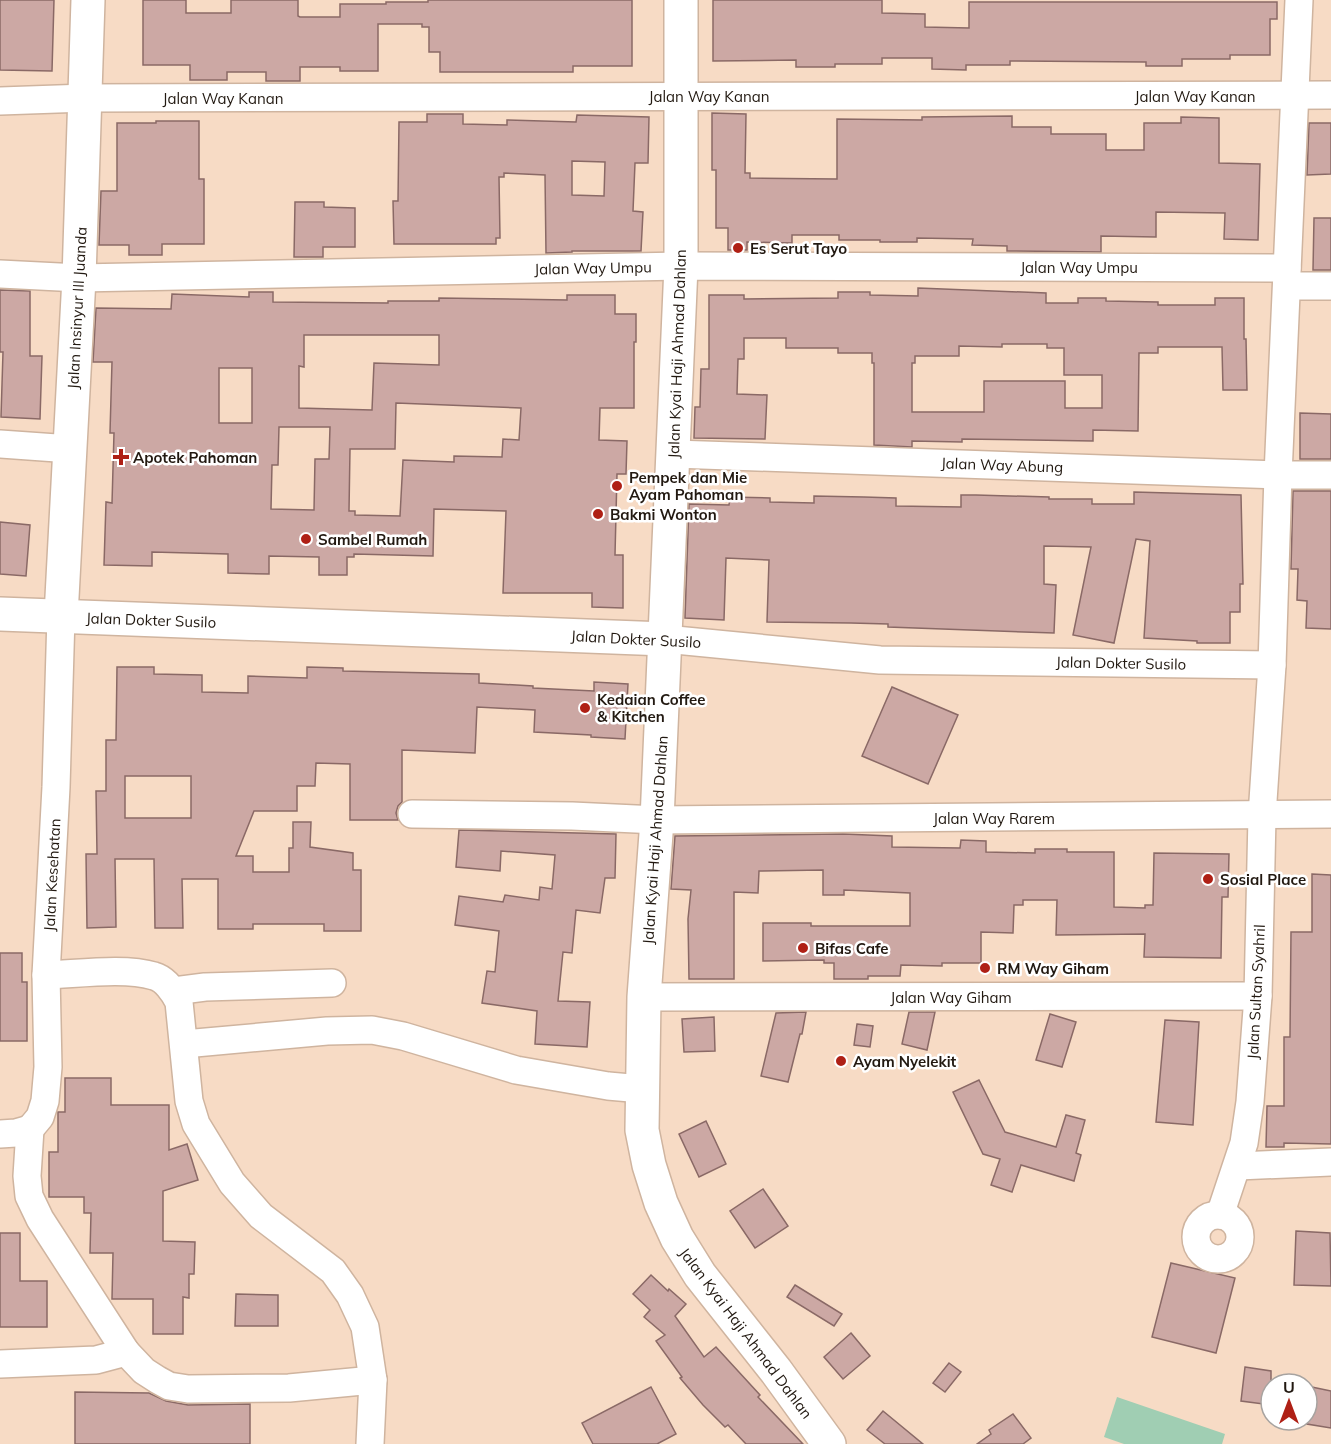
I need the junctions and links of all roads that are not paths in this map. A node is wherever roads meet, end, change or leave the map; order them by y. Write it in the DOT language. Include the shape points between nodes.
graph roads {
  1 [pos="88,0"];
  2 [pos="681,0"];
  3 [pos="1299,0"];
  4 [pos="1331,95"];
  5 [pos="680,96"];
  6 [pos="1294,96"];
  7 [pos="86,98"];
  8 [pos="0,101"];
  9 [pos="681,266"];
  10 [pos="0,274"];
  11 [pos="1287,277"];
  12 [pos="79,278"];
  13 [pos="1331,286"];
  14 [pos="0,444"];
  15 [pos="71,449"];
  16 [pos="674,454"];
  17 [pos="1278,475"];
  18 [pos="1331,475"];
  19 [pos="0,614"];
  20 [pos="61,616"];
  21 [pos="666,639"];
  22 [pos="1272,665"];
  23 [pos="412,814"];
  24 [pos="1331,814"];
  25 [pos="1262,816"];
  26 [pos="657,820"];
  27 [pos="46,975"];
  28 [pos="332,983"];
  29 [pos="174,992"];
  30 [pos="1258,996"];
  31 [pos="645,997"];
  32 [pos="184,1044"];
  33 [pos="642,1089"];
  34 [pos="30,1129"];
  35 [pos="0,1134"];
  36 [pos="1331,1162"];
  37 [pos="1238,1166"];
  38 [pos="1220,1215"];
  39 [pos="126,1352"];
  40 [pos="0,1364"];
  41 [pos="373,1380"];
  42 [pos="370,1444"];
  43 [pos="829,1444"];
  1 -- 7 [label="main road, Jalan Insinyur III Juanda"];
  2 -- 5 [label="main road, Jalan Kyai Haji Ahmad Dahlan"];
  3 -- 6 [label="street, Jalan Sultan Syahril"];
  4 -- 6 [label="street, Jalan Way Kanan"];
  5 -- 6 [label="street, Jalan Way Kanan"];
  5 -- 7 [label="street, Jalan Way Kanan"];
  5 -- 9 [label="main road, Jalan Kyai Haji Ahmad Dahlan"];
  6 -- 11 [label="street, Jalan Sultan Syahril"];
  7 -- 8 [label="street, Jalan Way Kanan"];
  7 -- 12 [label="main road, Jalan Insinyur III Juanda"];
  9 -- 11 [label="street, Jalan Way Umpu"];
  9 -- 12 [label="street, Jalan Way Umpu"];
  9 -- 16 [label="main road, Jalan Kyai Haji Ahmad Dahlan"];
  10 -- 12 [label="street, Jalan Way Umpu"];
  11 -- 13 [label="street, Jalan Way Umpu"];
  11 -- 17 [label="street, Jalan Sultan Syahril"];
  12 -- 15 [label="main road, Jalan Insinyur III Juanda"];
  14 -- 15 [label="street"];
  15 -- 20 [label="main road, Jalan Insinyur III Juanda"];
  16 -- 17 [label="street, Jalan Way Abung"];
  16 -- 21 [label="main road, Jalan Kyai Haji Ahmad Dahlan"];
  17 -- 18 [label="street, Jalan Way Abung"];
  17 -- 22 [label="street, Jalan Sultan Syahril"];
  19 -- 20 [label="main road, Jalan Dokter Susilo"];
  20 -- 21 [label="main road, Jalan Dokter Susilo"];
  20 -- 27 [label="street, Jalan Kesehatan"];
  21 -- 22 [label="street, Jalan Dokter Susilo" via="880,660"];
  21 -- 26 [label="main road, Jalan Kyai Haji Ahmad Dahlan"];
  22 -- 25 [label="street, Jalan Sultan Syahril"];
  23 -- 26 [label="street, Jalan Way Rarem"];
  24 -- 25 [label="street, Jalan Way Rarem"];
  25 -- 26 [label="street, Jalan Way Rarem"];
  25 -- 30 [label="street, Jalan Sultan Syahril"];
  26 -- 31 [label="main road, Jalan Kyai Haji Ahmad Dahlan"];
  27 -- 29 [label="street" via="129,972 156,976"];
  27 -- 34 [label="street, Jalan Kesehatan" via="46,1094 40,1117"];
  28 -- 29 [label="street" via="205,987"];
  29 -- 32 [label="street" via="179,1002"];
  30 -- 31 [label="street, Jalan Way Giham"];
  30 -- 37 [label="street, Jalan Sultan Syahril" via="1250,1102"];
  31 -- 33 [label="main road, Jalan Kyai Haji Ahmad Dahlan"];
  32 -- 33 [label="street" via="327,1030 372,1030 516,1070"];
  32 -- 41 [label="street" via="189,1101 196,1124 232,1183 261,1216 333,1271 350,1295 365,1327"];
  33 -- 43 [label="main road, Jalan Kyai Haji Ahmad Dahlan" via="642,1130 649,1165 677,1239"];
  34 -- 35 [label="street"];
  34 -- 39 [label="street" via="29,1196 40,1220"];
  36 -- 37 [label="street"];
  37 -- 38 [label="street, Jalan Sultan Syahril"];
  39 -- 40 [label="street" via="96,1360"];
  39 -- 41 [label="street" via="158,1380 188,1389 289,1388"];
  41 -- 42 [label="street"];
}
